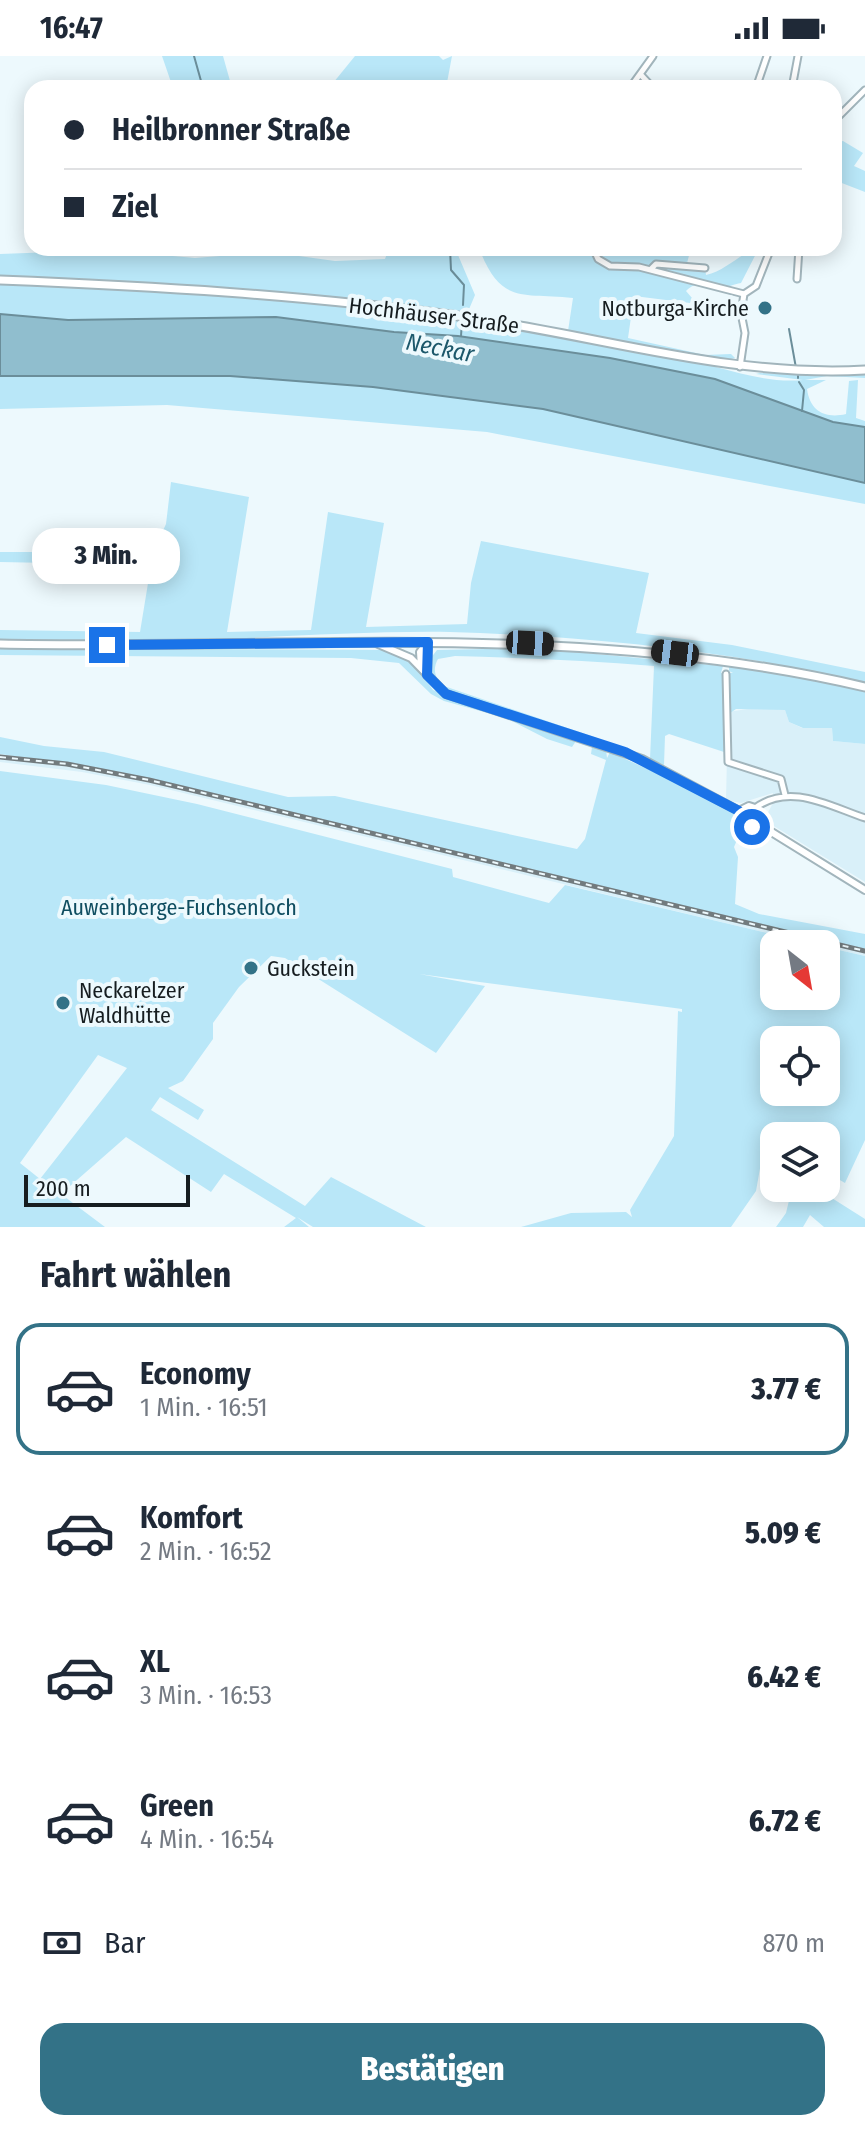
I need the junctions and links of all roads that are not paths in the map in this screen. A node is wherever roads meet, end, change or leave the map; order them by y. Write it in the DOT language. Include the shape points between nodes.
graph roads {
  1 [pos="653,56"];
  2 [pos="767,56"];
  3 [pos="798,56"];
  4 [pos="641,75"];
  5 [pos="637,80"];
  6 [pos="646,80"];
  7 [pos="759,80"];
  8 [pos="792,80"];
  9 [pos="865,90"];
  10 [pos="842,113"];
  11 [pos="597,256"];
  12 [pos="768,256"];
  13 [pos="798,256"];
  14 [pos="705,268"];
  15 [pos="650,269"];
  16 [pos="797,279"];
  17 [pos="0,280"];
  18 [pos="744,294"];
  19 [pos="740,367"];
  20 [pos="865,370"];
  21 [pos="428,642"];
  22 [pos="374,643"];
  23 [pos="0,644"];
  24 [pos="421,668"];
  25 [pos="726,674"];
  26 [pos="427,675"];
  27 [pos="865,687"];
  28 [pos="785,795"];
  29 [pos="755,808"];
  30 [pos="739,811"];
  31 [pos="865,818"];
  32 [pos="757,823"];
  33 [pos="865,890"];
  1 -- 4 [label="street"];
  2 -- 7 [label="street"];
  3 -- 8 [label="street"];
  4 -- 5 [label="street"];
  4 -- 6 [label="street"];
  9 -- 10 [label="street"];
  11 -- 15 [label="street" via="610,266"];
  12 -- 18 [label="street" via="756,286"];
  13 -- 16 [label="street"];
  14 -- 15 [label="street" via="656,264"];
  15 -- 18 [label="street"];
  17 -- 19 [label="main road, Hochhäuser Straße" via="160,287 459,316"];
  18 -- 19 [label="street"];
  19 -- 20 [label="main road, Hochhäuser Straße"];
  21 -- 22 [label="main road"];
  21 -- 24 [label="street" via="420,652"];
  21 -- 26 [label="street"];
  21 -- 27 [label="main road" via="530,643 692,656"];
  22 -- 23 [label="main road"];
  22 -- 24 [label="street" via="403,652"];
  24 -- 26 [label="street"];
  25 -- 28 [label="street" via="728,762 781,779"];
  26 -- 30 [label="street" via="446,694 630,754"];
  28 -- 29 [label="street"];
  28 -- 31 [label="street"];
  29 -- 30 [label="street"];
  29 -- 32 [label="street"];
  30 -- 32 [label="street" via="743,826"];
  32 -- 33 [label="street"];
}
